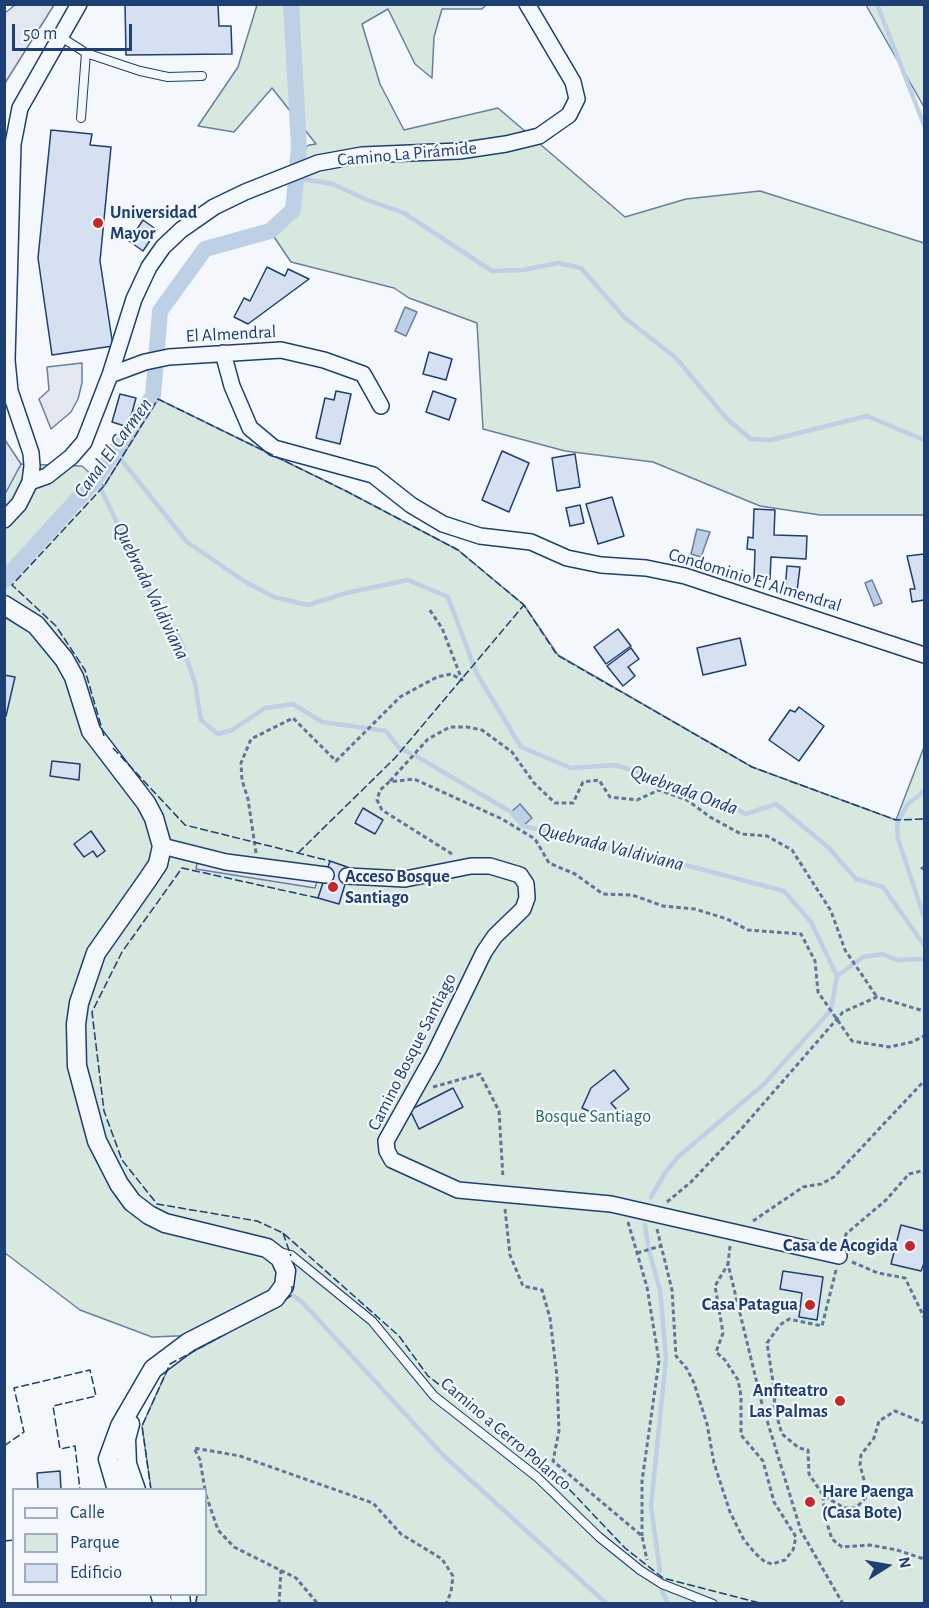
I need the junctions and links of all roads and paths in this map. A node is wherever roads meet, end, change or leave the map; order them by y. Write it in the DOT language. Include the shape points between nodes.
graph roads {
  1 [pos="79,4"];
  2 [pos="527,4"];
  3 [pos="61,37"];
  4 [pos="86,53"];
  5 [pos="202,76"];
  6 [pos="81,118"];
  7 [pos="223,353"];
  8 [pos="110,375"];
  9 [pos="381,406"];
  10 [pos="30,482"];
  11 [pos="4,520"];
  12 [pos="6,597"];
  13 [pos="429,609"];
  14 [pos="924,655"];
  15 [pos="389,782"];
  16 [pos="162,846"];
  17 [pos="259,866"];
  18 [pos="471,866"];
  19 [pos="326,875"];
  20 [pos="347,876"];
  21 [pos="877,997"];
  22 [pos="924,1011"];
  23 [pos="835,1018"];
  24 [pos="924,1036"];
  25 [pos="924,1081"];
  26 [pos="413,1092"];
  27 [pos="924,1173"];
  28 [pos="505,1196"];
  29 [pos="623,1207"];
  30 [pos="653,1213"];
  31 [pos="732,1233"];
  32 [pos="661,1246"];
  33 [pos="267,1248"];
  34 [pos="637,1253"];
  35 [pos="839,1256"];
  36 [pos="728,1264"];
  37 [pos="924,1317"];
  38 [pos="135,1399"];
  39 [pos="924,1423"];
  40 [pos="116,1488"];
  41 [pos="135,1488"];
  42 [pos="205,1488"];
  43 [pos="823,1495"];
  44 [pos="207,1498"];
  45 [pos="642,1536"];
  46 [pos="924,1559"];
  47 [pos="281,1570"];
  48 [pos="652,1579"];
  49 [pos="279,1604"];
  50 [pos="318,1604"];
  51 [pos="446,1604"];
  52 [pos="713,1604"];
  53 [pos="843,1604"];
  1 -- 3 [label="street"];
  2 -- 8 [label="street, Camino La Pirámide" via="573,82 577,99 569,116 539,136 459,151 395,152 318,162 214,207 181,230 148,267"];
  3 -- 4 [label="lane"];
  3 -- 10 [label="street" via="20,108 13,144 7,360 10,391 31,453"];
  4 -- 5 [label="lane" via="168,77"];
  4 -- 6 [label="lane"];
  7 -- 8 [label="street, El Almendral" via="169,357"];
  7 -- 9 [label="street, El Almendral" via="280,350 324,360 363,374"];
  7 -- 14 [label="street, Condominio El Almendral" via="250,428 274,448 373,475 443,524 480,536 531,542 578,560 685,576"];
  8 -- 10 [label="street, Camino La Pirámide" via="84,442 47,476"];
  10 -- 11 [label="street" via="19,504"];
  12 -- 16 [label="street" via="64,658 74,676 91,730 146,803"];
  13 -- 17 [label="path" via="442,628 462,680 451,674 411,689 336,761 293,718 251,739 241,763 242,780"];
  15 -- 18 [label="path" via="380,790 377,800 382,810"];
  15 -- 21 [label="path" via="428,739 450,727 467,727 482,730 512,752 534,783 555,803 573,803 583,782 599,780 610,797 637,801 658,790 741,834 767,836 792,850 831,911 851,958"];
  15 -- 23 [label="path" via="414,779 502,819 535,838 549,863 575,874 603,894 632,895 663,906 694,909 748,930 801,934 815,962 818,992"];
  16 -- 17 [label="street"];
  16 -- 33 [label="street" via="158,864 104,938 83,986 75,1045 81,1088 97,1141 132,1202 165,1223"];
  17 -- 19 [label="street"];
  18 -- 20 [label="street, Camino Bosque Santiago" via="405,879"];
  18 -- 26 [label="street, Camino Bosque Santiago" via="490,866 520,875 527,898 523,909 484,952"];
  21 -- 22 [label="path"];
  21 -- 23 [label="path"];
  23 -- 24 [label="path" via="852,1041 889,1047"];
  23 -- 30 [label="path" via="706,1166"];
  25 -- 31 [label="path" via="834,1177 803,1187"];
  26 -- 28 [label="path" via="480,1074 500,1111"];
  26 -- 28 [label="street, Camino Bosque Santiago" via="386,1141 392,1161 458,1190"];
  27 -- 35 [label="path" via="909,1174 846,1234"];
  28 -- 29 [label="street, Camino Bosque Santiago"];
  28 -- 45 [label="path" via="510,1255 523,1286 542,1290 550,1318 559,1431 553,1461"];
  29 -- 30 [label="street, Camino Bosque Santiago"];
  29 -- 34 [label="path"];
  30 -- 31 [label="street, Camino Bosque Santiago"];
  30 -- 32 [label="path"];
  31 -- 35 [label="street, Camino Bosque Santiago"];
  31 -- 36 [label="path"];
  32 -- 34 [label="path"];
  32 -- 36 [label="path" via="672,1290 676,1356 694,1383 714,1463 744,1540 765,1562 772,1564 785,1560 796,1537 774,1502 763,1461 741,1435 738,1380 716,1352 723,1333 715,1286"];
  33 -- 38 [label="street" via="280,1258 286,1271 280,1293 168,1356 153,1369"];
  33 -- 48 [label="lane, Camino a Cerro Polanco" via="291,1255 358,1308 387,1336 434,1396 537,1477"];
  34 -- 45 [label="path" via="647,1287 659,1361 642,1481"];
  35 -- 37 [label="path" via="905,1278"];
  35 -- 43 [label="path" via="822,1326 789,1319 775,1330 766,1349 782,1434 799,1448 808,1449 809,1474"];
  36 -- 53 [label="path" via="762,1404 801,1531"];
  38 -- 40 [label="street" via="108,1459"];
  38 -- 41 [label="street" via="126,1440 127,1464"];
  39 -- 43 [label="path" via="895,1411 879,1421 874,1438 861,1455 868,1495 856,1508 844,1508"];
  42 -- 51 [label="path" via="194,1448 240,1456 373,1503 401,1534 442,1559 453,1576"];
  43 -- 46 [label="path" via="832,1539 842,1547 870,1545"];
  44 -- 47 [label="path" via="218,1530 234,1547"];
  45 -- 48 [label="path"];
  47 -- 49 [label="path"];
  47 -- 50 [label="path" via="296,1578"];
  48 -- 52 [label="lane, Camino a Cerro Polanco"];
}
